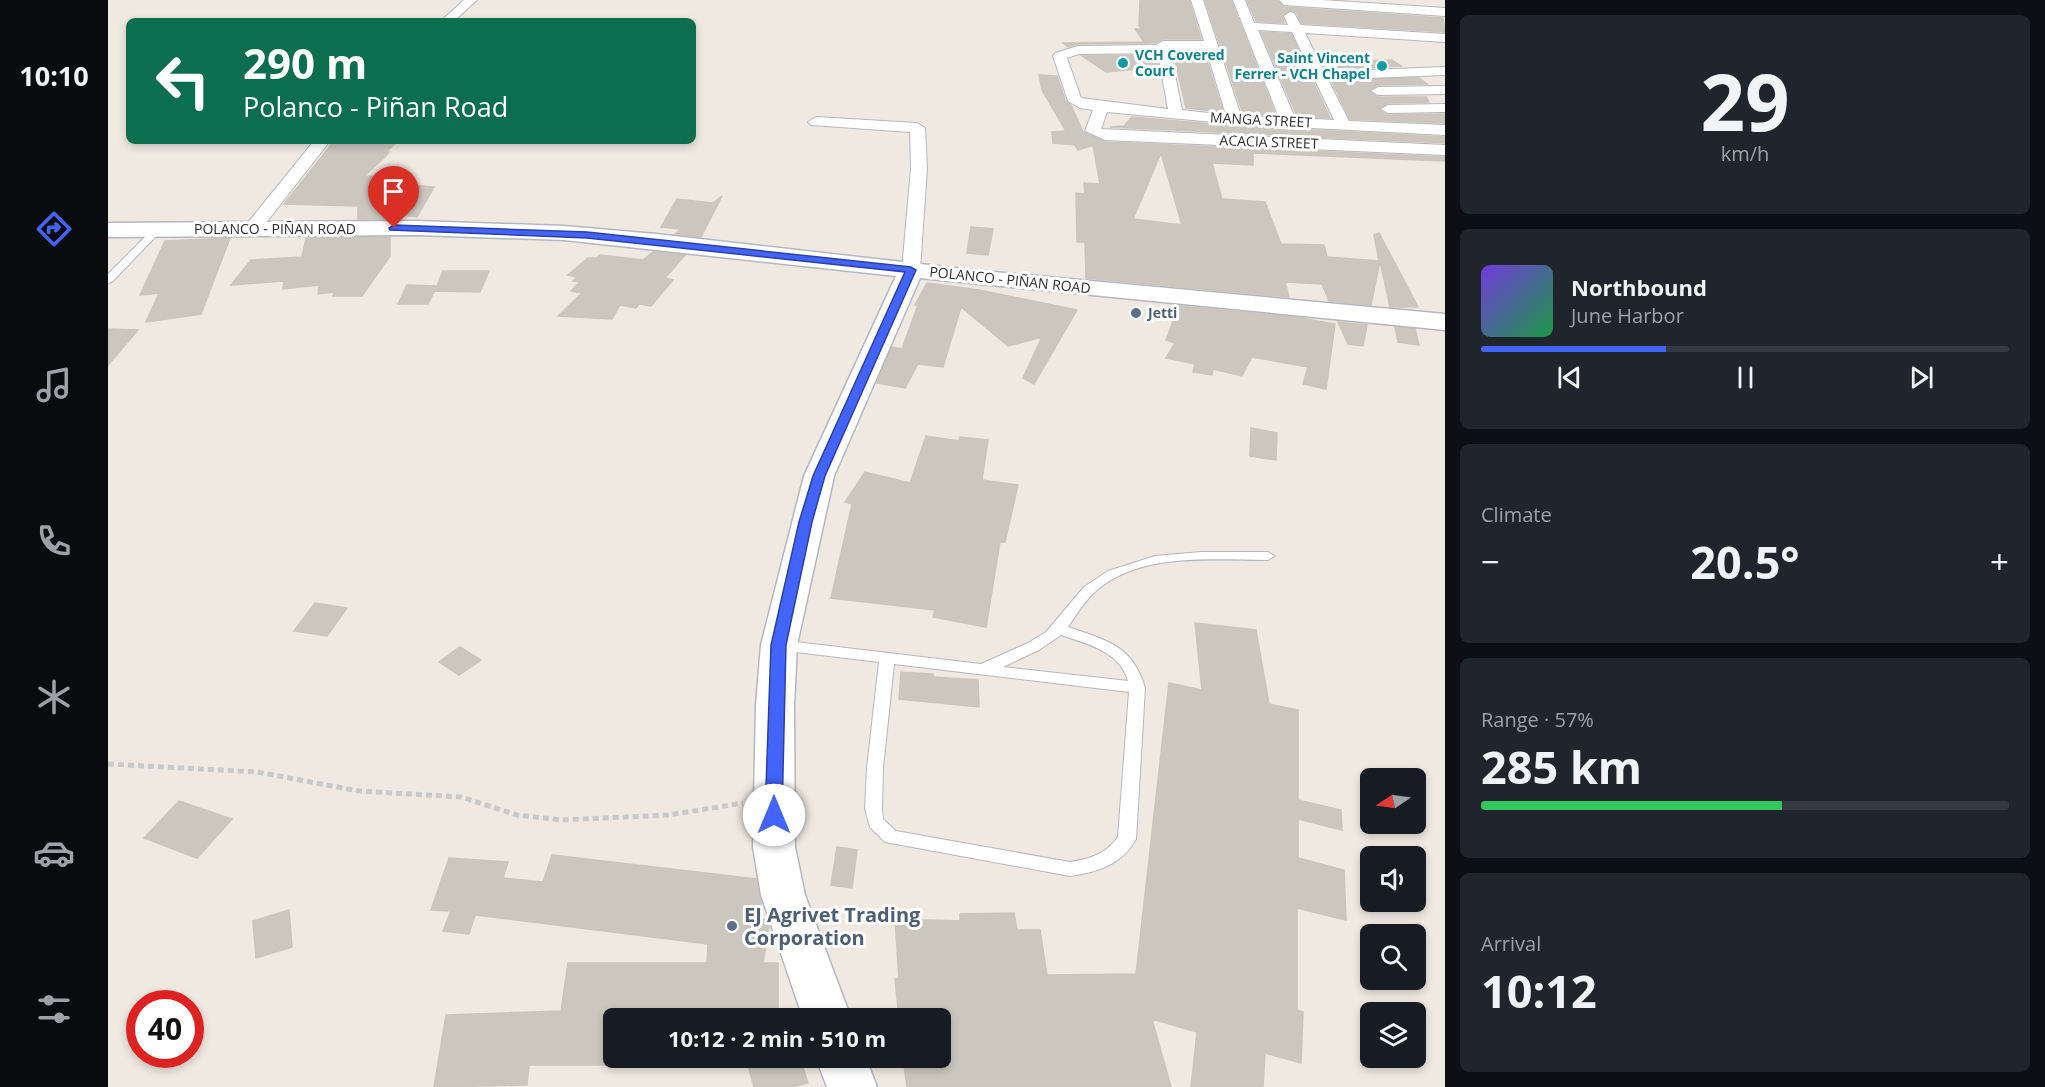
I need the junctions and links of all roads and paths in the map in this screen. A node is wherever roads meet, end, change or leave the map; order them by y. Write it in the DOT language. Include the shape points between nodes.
graph roads {
  1 [pos="471,0"];
  2 [pos="1197,0"];
  3 [pos="1239,0"];
  4 [pos="1439,0"];
  5 [pos="1445,0"];
  6 [pos="1286,5"];
  7 [pos="1445,12"];
  8 [pos="450,18"];
  9 [pos="1445,24"];
  10 [pos="1248,26"];
  11 [pos="1296,28"];
  12 [pos="1445,38"];
  13 [pos="1209,45"];
  14 [pos="1163,47"];
  15 [pos="1318,71"];
  16 [pos="1445,71"];
  17 [pos="1369,74"];
  18 [pos="1445,90"];
  19 [pos="1378,91"];
  20 [pos="1101,107"];
  21 [pos="1445,108"];
  22 [pos="1388,109"];
  23 [pos="1176,115"];
  24 [pos="1235,120"];
  25 [pos="816,122"];
  26 [pos="1288,123"];
  27 [pos="1342,124"];
  28 [pos="1399,128"];
  29 [pos="1445,130"];
  30 [pos="320,144"];
  31 [pos="1445,150"];
  32 [pos="252,229"];
  33 [pos="108,230"];
  34 [pos="157,230"];
  35 [pos="911,270"];
  36 [pos="108,280"];
  37 [pos="1445,322"];
  38 [pos="1268,556"];
  39 [pos="1059,629"];
  40 [pos="779,645"];
  41 [pos="887,657"];
  42 [pos="982,669"];
  43 [pos="1137,688"];
  44 [pos="108,764"];
  45 [pos="773,799"];
  46 [pos="823,1008"];
  47 [pos="845,1068"];
  48 [pos="852,1087"];
  1 -- 8 [label="street"];
  2 -- 13 [label="street"];
  3 -- 10 [label="street"];
  4 -- 5 [label="street"];
  6 -- 7 [label="street"];
  6 -- 9 [label="street"];
  6 -- 11 [label="street"];
  10 -- 11 [label="street"];
  10 -- 26 [label="street"];
  11 -- 12 [label="street"];
  11 -- 15 [label="street"];
  13 -- 14 [label="street"];
  13 -- 24 [label="street"];
  14 -- 20 [label="street, MANGA STREET" via="1078,50 1060,56 1073,98"];
  14 -- 23 [label="street"];
  15 -- 17 [label="street"];
  15 -- 27 [label="street"];
  16 -- 17 [label="street"];
  17 -- 19 [label="street"];
  18 -- 19 [label="street"];
  19 -- 22 [label="street"];
  20 -- 23 [label="street, MANGA STREET"];
  20 -- 31 [label="street, ACACIA STREET" via="1093,131 1105,135"];
  21 -- 22 [label="street"];
  22 -- 28 [label="street"];
  23 -- 24 [label="street, MANGA STREET"];
  24 -- 26 [label="street, MANGA STREET"];
  25 -- 35 [label="street" via="917,128 919,168"];
  26 -- 27 [label="street, MANGA STREET"];
  27 -- 28 [label="street, MANGA STREET"];
  28 -- 29 [label="street, MANGA STREET"];
  30 -- 32 [label="street"];
  32 -- 34 [label="main road, POLANCO - PIÑAN ROAD"];
  32 -- 35 [label="main road, POLANCO - PIÑAN ROAD" via="564,233"];
  33 -- 34 [label="main road, POLANCO - PIÑAN ROAD"];
  34 -- 36 [label="lane"];
  35 -- 37 [label="main road, POLANCO - PIÑAN ROAD"];
  35 -- 40 [label="main road" via="819,476"];
  38 -- 39 [label="lane" via="1203,555 1160,559 1130,568 1094,585"];
  39 -- 42 [label="lane" via="1043,641"];
  39 -- 43 [label="lane" via="1109,648 1127,660 1135,673"];
  40 -- 41 [label="lane"];
  40 -- 45 [label="main road"];
  41 -- 42 [label="lane"];
  41 -- 43 [label="lane" via="874,794 874,819 882,829 891,837 1070,869 1098,865 1115,855 1127,839"];
  42 -- 43 [label="lane"];
  44 -- 45 [label="path" via="257,772 359,791 461,797 517,814 562,819 668,814"];
  45 -- 46 [label="main road" via="774,847 783,895"];
  47 -- 48 [label="main road"];
}
